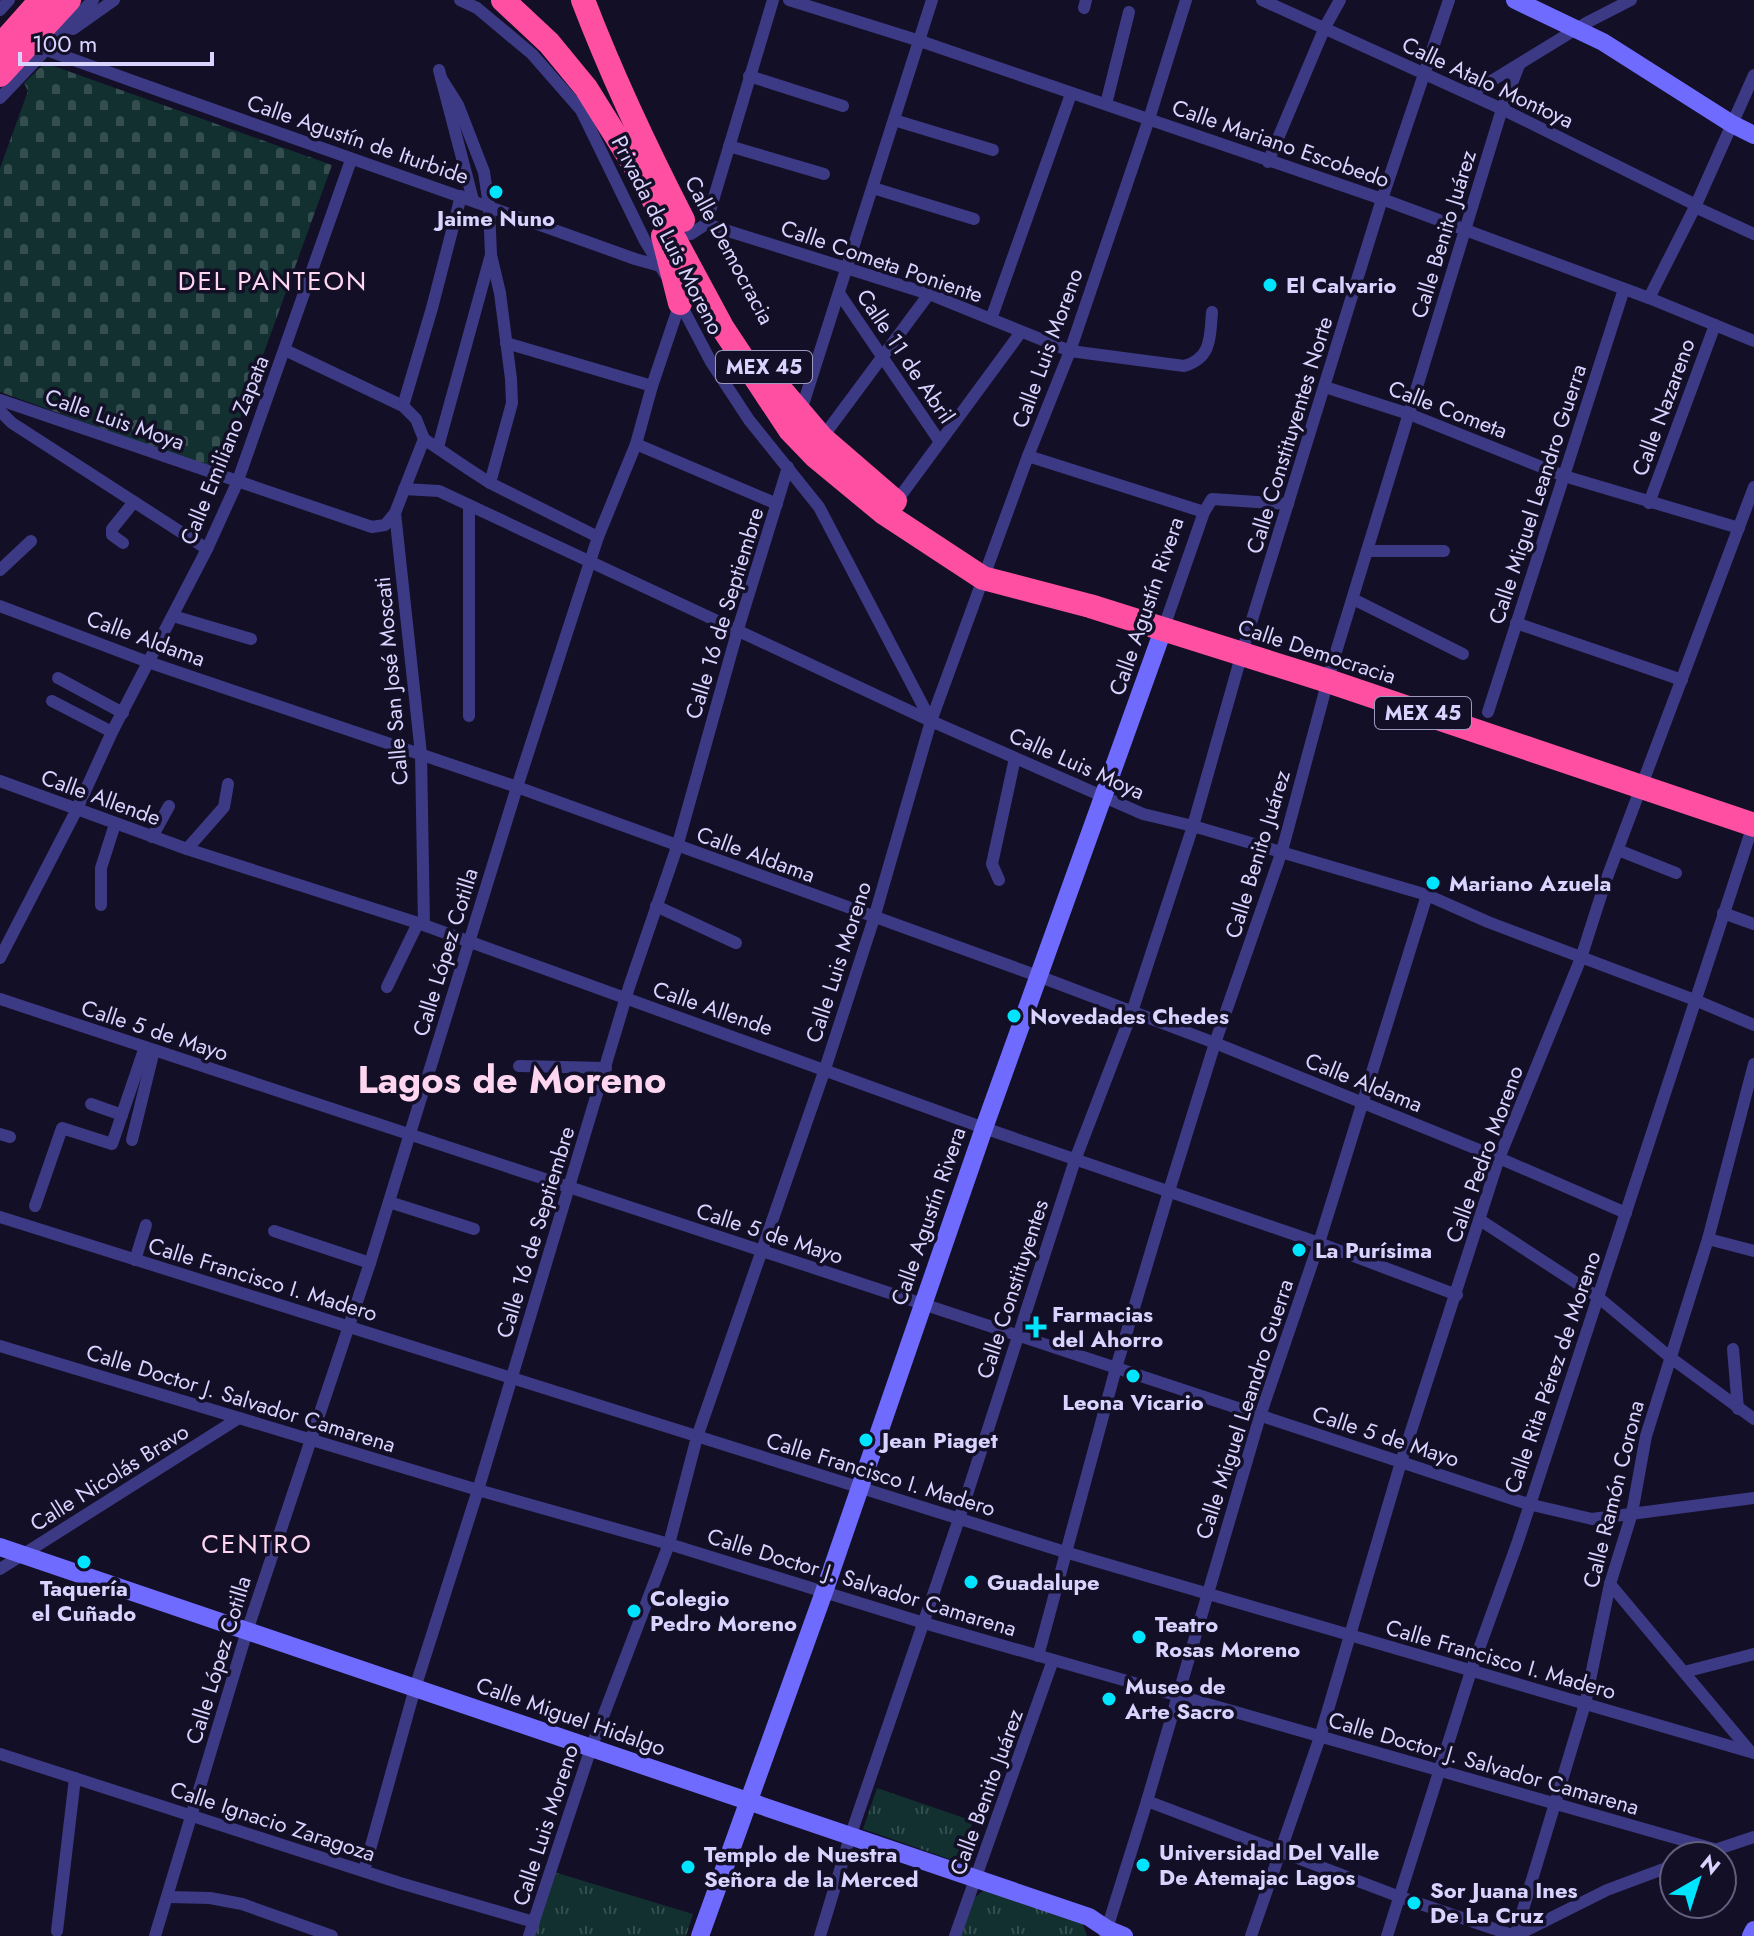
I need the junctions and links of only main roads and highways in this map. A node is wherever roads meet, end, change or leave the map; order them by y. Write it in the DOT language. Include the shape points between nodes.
graph roads {
  1 [pos="41,0"];
  2 [pos="69,0"];
  3 [pos="503,0"];
  4 [pos="583,0"];
  5 [pos="0,46"];
  6 [pos="0,75"];
  7 [pos="639,173"];
  8 [pos="654,199"];
  9 [pos="698,229"];
  10 [pos="703,290"];
  11 [pos="680,303"];
  12 [pos="985,571"];
  13 [pos="1754,823"];
  1 -- 5 [label="highway"];
  2 -- 6 [label="highway"];
  3 -- 7 [label="highway, MEX 45" via="586,88"];
  4 -- 9 [label="highway, Calle Democracia / MEX 45" via="647,150"];
  7 -- 8 [label="highway, Calle Democracia / MEX 45"];
  7 -- 9 [label="highway"];
  8 -- 10 [label="highway, Calle Democracia / MEX 45"];
  8 -- 11 [label="highway"];
  9 -- 10 [label="highway"];
  9 -- 12 [label="highway, Calle Democracia / MEX 45" via="769,376 800,414 896,502"];
  10 -- 12 [label="highway, Calle Democracia / MEX 45" via="762,390 815,456 884,513"];
  12 -- 13 [label="highway, Calle Democracia / MEX 45"];
}
